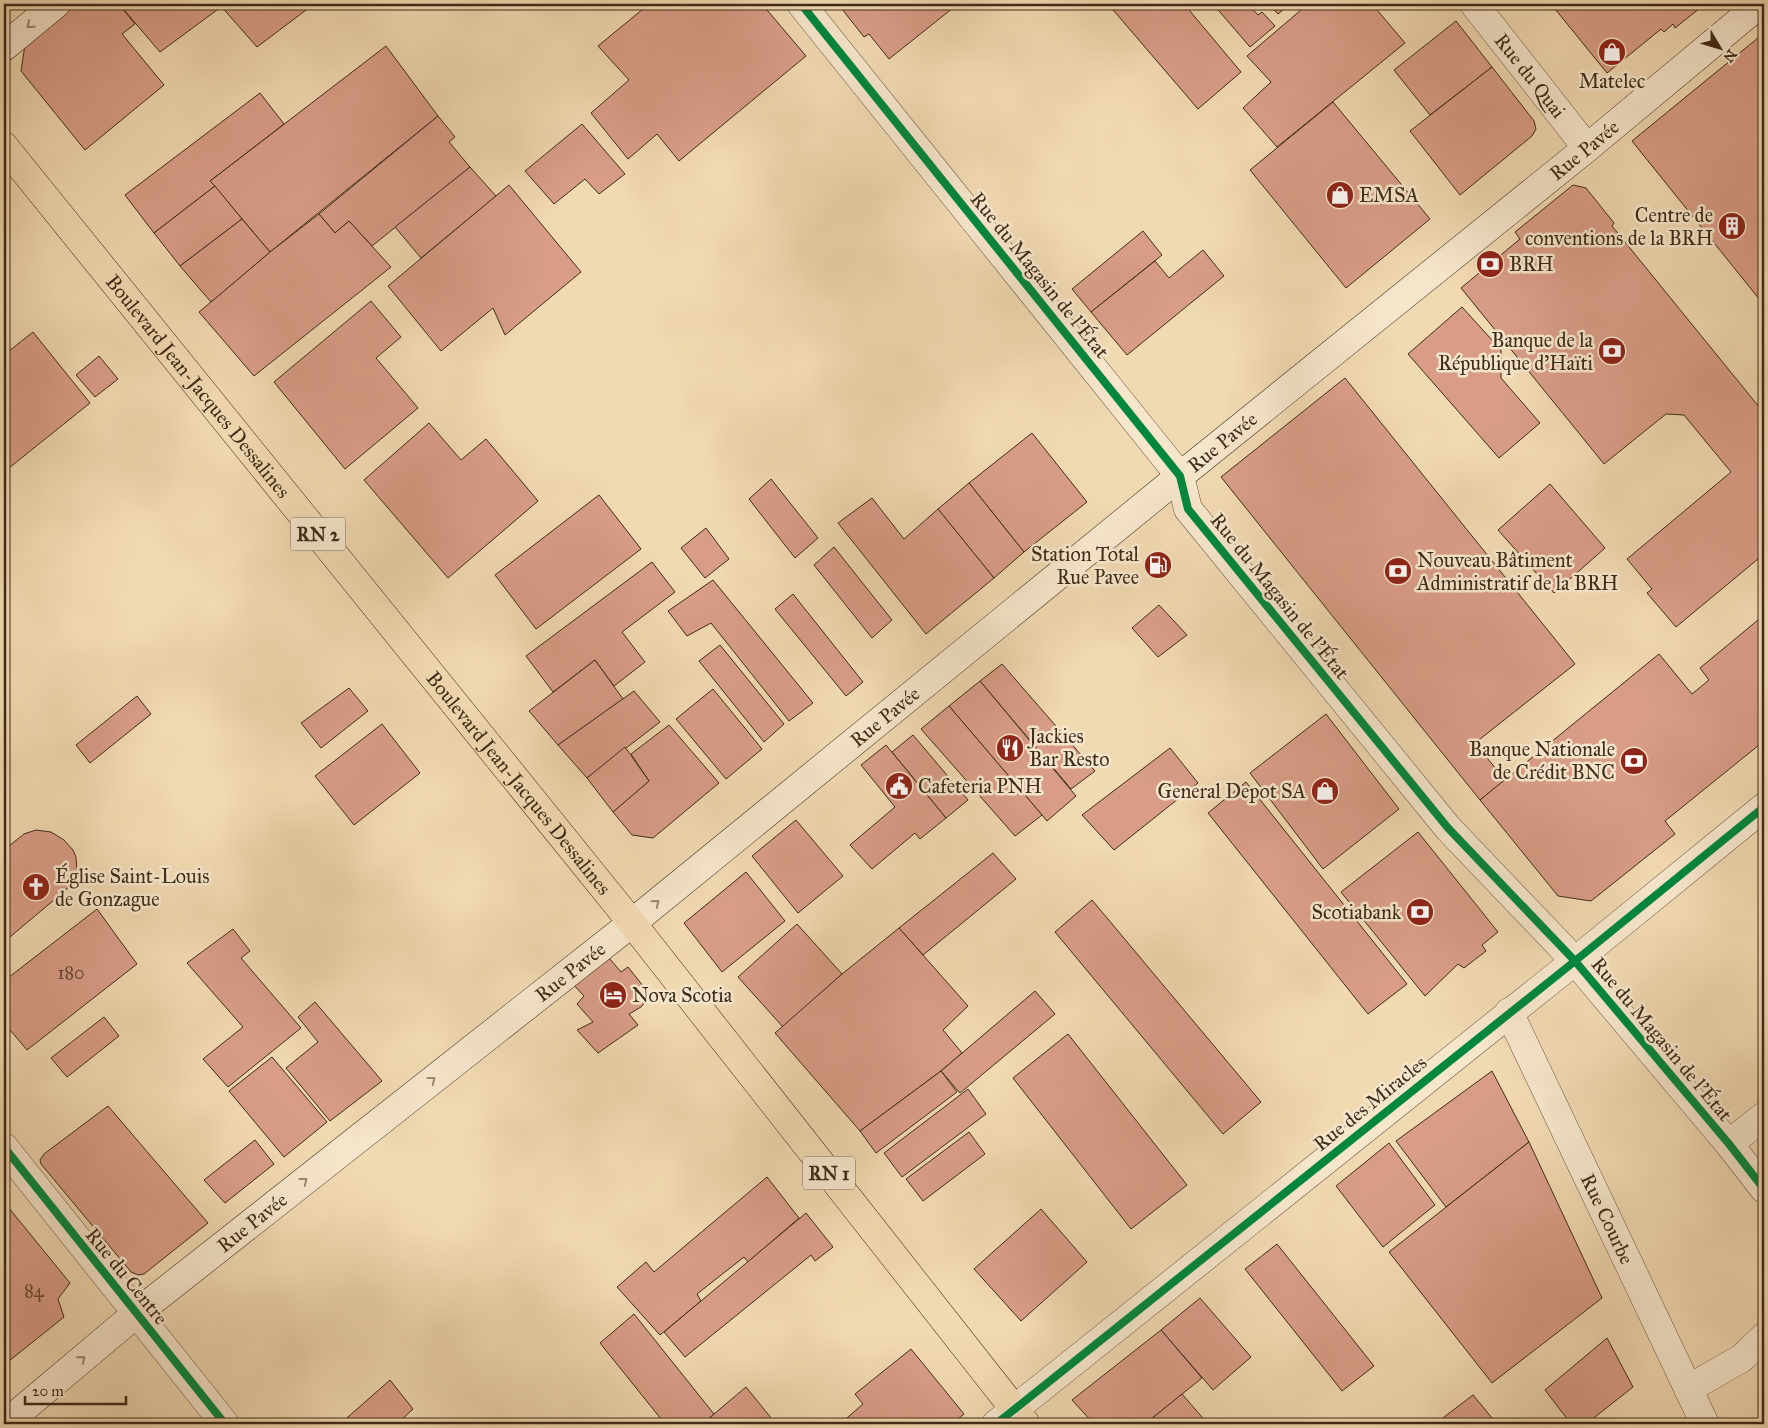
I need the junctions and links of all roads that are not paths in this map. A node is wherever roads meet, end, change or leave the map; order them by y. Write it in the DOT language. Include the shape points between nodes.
graph roads {
  1 [pos="56,4"];
  2 [pos="801,4"];
  3 [pos="1474,4"];
  4 [pos="1760,4"];
  5 [pos="4,47"];
  6 [pos="4,146"];
  7 [pos="1588,148"];
  8 [pos="1180,476"];
  9 [pos="1764,808"];
  10 [pos="632,923"];
  11 [pos="1576,961"];
  12 [pos="1509,1012"];
  13 [pos="1764,1116"];
  14 [pos="1729,1144"];
  15 [pos="4,1147"];
  16 [pos="1764,1189"];
  17 [pos="137,1313"];
  18 [pos="1764,1337"];
  19 [pos="1688,1389"];
  20 [pos="1012,1419"];
  21 [pos="5,1424"];
  22 [pos="225,1424"];
  23 [pos="1705,1424"];
  1 -- 5 [label="street, one-way"];
  2 -- 8 [label="street, Rue du Magasin de l'État"];
  3 -- 7 [label="street, Rue du Quai"];
  4 -- 7 [label="street, Rue Pavée"];
  6 -- 10 [label="main road, Boulevard Jean-Jacques Dessalines / RN 2"];
  7 -- 8 [label="street, Rue Pavée"];
  10 -- 8 [label="street, Rue Pavée, one-way"];
  8 -- 11 [label="street, Rue du Magasin de l'État" via="1188,509 1448,828"];
  9 -- 11 [label="street, Rue des Miracles"];
  17 -- 10 [label="street, Rue Pavée, one-way"];
  10 -- 20 [label="main road, Boulevard Jean-Jacques Dessalines / RN 1"];
  11 -- 12 [label="street, Rue des Miracles"];
  11 -- 14 [label="street, Rue du Magasin de l'État"];
  12 -- 19 [label="street, Rue Courbe"];
  12 -- 20 [label="street, Rue des Miracles"];
  13 -- 14 [label="street"];
  14 -- 16 [label="street, Rue du Magasin de l'État"];
  15 -- 17 [label="street, Rue du Centre"];
  21 -- 17 [label="street, Rue Pavée, one-way"];
  17 -- 22 [label="street, Rue du Centre"];
  18 -- 19 [label="street" via="1742,1358"];
  19 -- 23 [label="street, Rue Courbe"];
}
